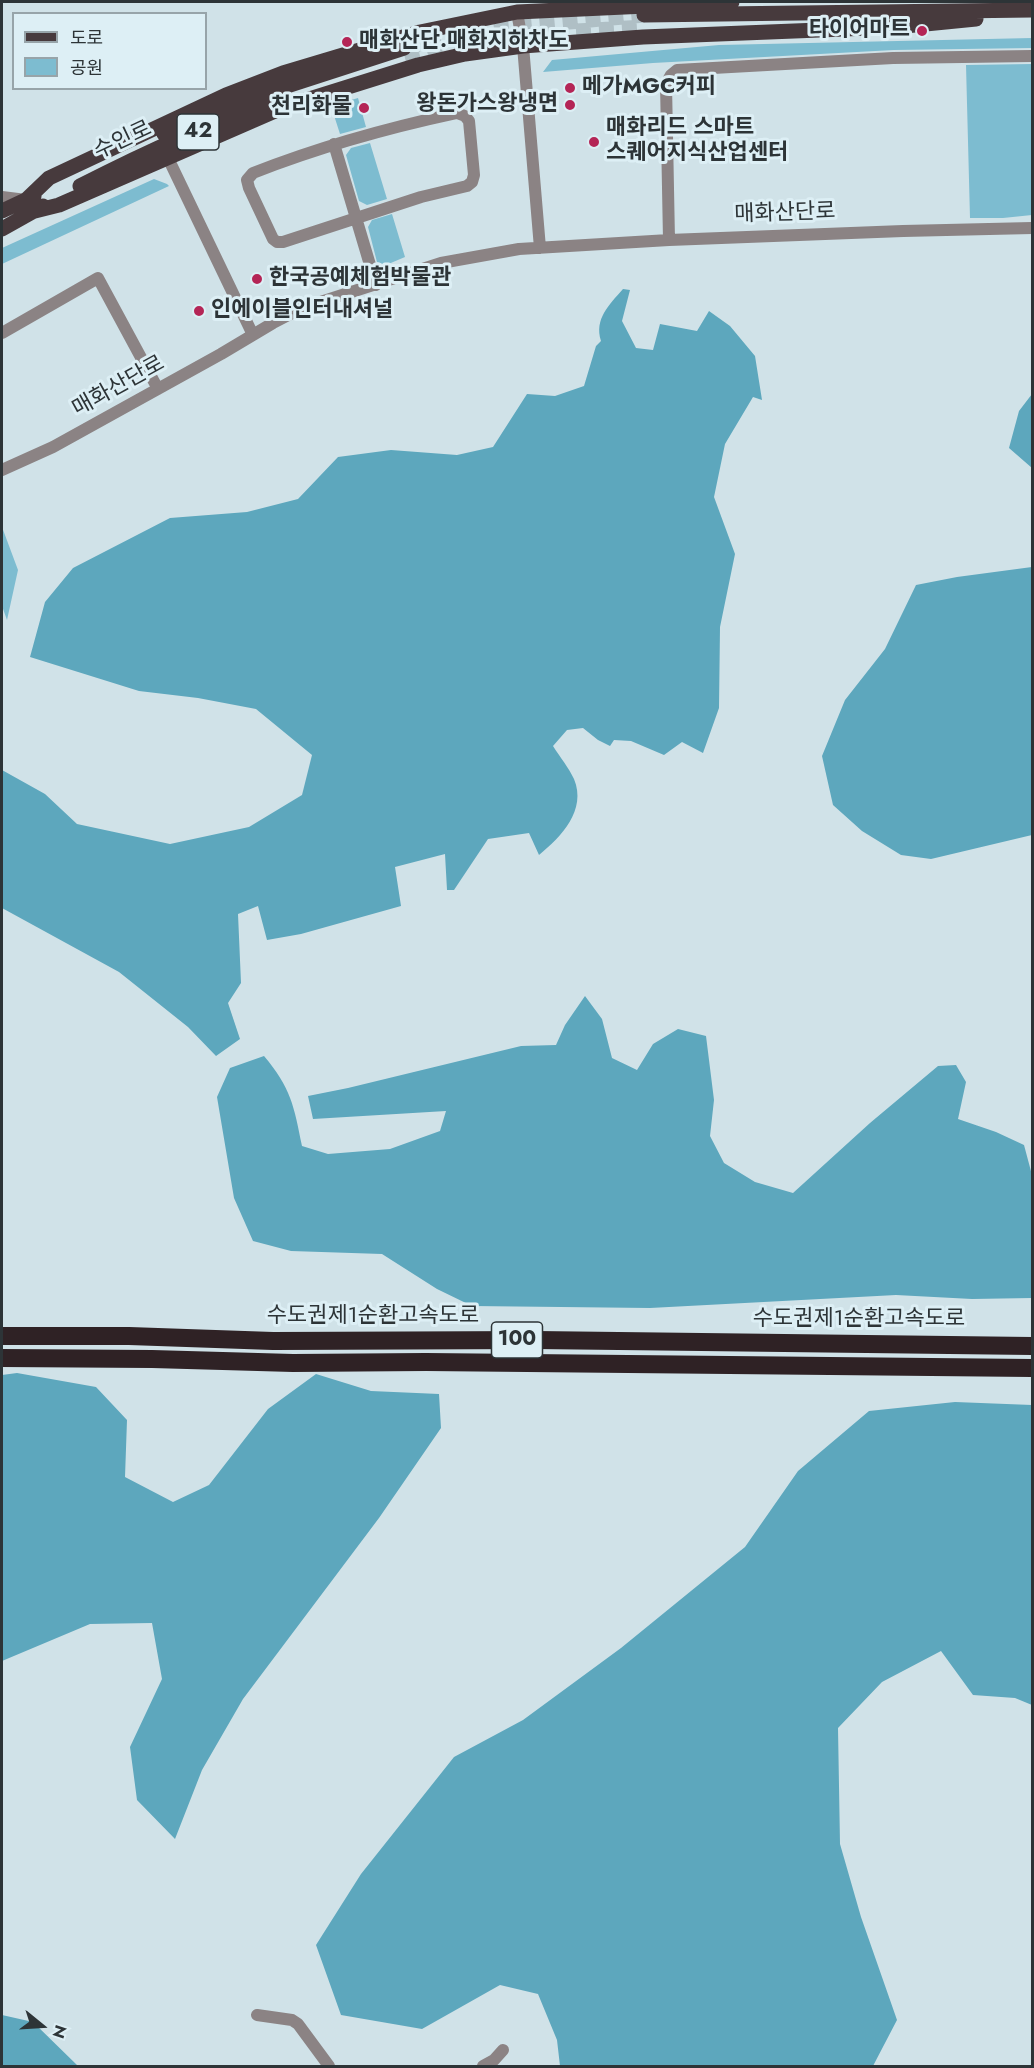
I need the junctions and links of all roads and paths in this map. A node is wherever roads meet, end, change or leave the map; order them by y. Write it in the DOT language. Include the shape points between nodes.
graph roads {
  1 [pos="732,2"];
  2 [pos="899,2"];
  3 [pos="1032,10"];
  4 [pos="517,12"];
  5 [pos="978,15"];
  6 [pos="1032,19"];
  7 [pos="644,21"];
  8 [pos="523,46"];
  9 [pos="406,52"];
  10 [pos="1032,56"];
  11 [pos="334,144"];
  12 [pos="168,158"];
  13 [pos="2,197"];
  14 [pos="30,205"];
  15 [pos="2,211"];
  16 [pos="355,219"];
  17 [pos="1032,228"];
  18 [pos="2,229"];
  19 [pos="669,240"];
  20 [pos="540,248"];
  21 [pos="376,285"];
  22 [pos="2,333"];
  23 [pos="253,335"];
  24 [pos="158,389"];
  25 [pos="2,470"];
  26 [pos="2,1336"];
  27 [pos="1032,1346"];
  28 [pos="2,1358"];
  29 [pos="1032,1368"];
  30 [pos="257,2015"];
  31 [pos="503,2050"];
  32 [pos="329,2067"];
  33 [pos="483,2067"];
  1 -- 4 [label="main road"];
  2 -- 5 [label="main road"];
  3 -- 5 [label="main road"];
  4 -- 8 [label="street"];
  4 -- 9 [label="main road"];
  5 -- 6 [label="main road"];
  5 -- 7 [label="main road"];
  5 -- 8 [label="main road" via="895,27 699,34"];
  8 -- 9 [label="main road" via="465,54"];
  8 -- 20 [label="street"];
  9 -- 12 [label="main road"];
  9 -- 14 [label="main road, 수인로 / 42" via="231,104 135,147"];
  10 -- 19 [label="street" via="893,58 677,70 666,84"];
  11 -- 16 [label="street"];
  11 -- 16 [label="street" via="252,173 249,188 277,242"];
  11 -- 16 [label="street" via="457,113 469,121 472,182"];
  12 -- 14 [label="main road" via="59,205"];
  12 -- 23 [label="street"];
  13 -- 14 [label="street"];
  14 -- 15 [label="main road, 수인로 / 42"];
  14 -- 18 [label="main road, 수인로 / 42"];
  16 -- 21 [label="street"];
  17 -- 19 [label="street, 매화산단로"];
  19 -- 20 [label="street, 매화산단로"];
  20 -- 21 [label="street, 매화산단로" via="492,252 441,263"];
  21 -- 23 [label="street, 매화산단로" via="303,308"];
  22 -- 24 [label="street" via="98,278"];
  23 -- 24 [label="street, 매화산단로"];
  24 -- 25 [label="street, 매화산단로" via="53,447"];
  26 -- 27 [label="highway, 수도권제1순환고속도로 / 100"];
  28 -- 29 [label="highway, 수도권제1순환고속도로 / 100"];
  30 -- 32 [label="street" via="298,2024"];
  31 -- 33 [label="street"];
}
